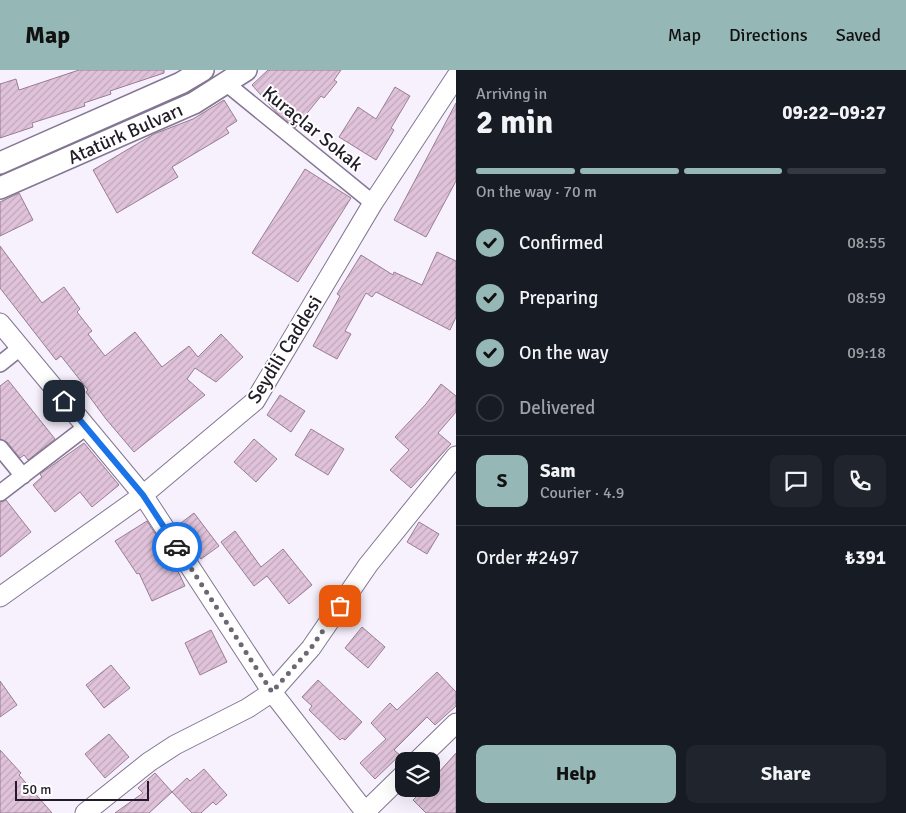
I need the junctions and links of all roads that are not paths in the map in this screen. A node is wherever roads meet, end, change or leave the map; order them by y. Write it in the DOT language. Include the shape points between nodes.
graph roads {
  1 [pos="202,70"];
  2 [pos="246,70"];
  3 [pos="179,76"];
  4 [pos="456,78"];
  5 [pos="227,84"];
  6 [pos="0,163"];
  7 [pos="0,188"];
  8 [pos="374,203"];
  9 [pos="0,323"];
  10 [pos="20,348"];
  11 [pos="0,364"];
  12 [pos="86,427"];
  13 [pos="0,448"];
  14 [pos="456,456"];
  15 [pos="23,476"];
  16 [pos="0,493"];
  17 [pos="143,495"];
  18 [pos="0,597"];
  19 [pos="272,692"];
  20 [pos="456,723"];
  21 [pos="426,752"];
  22 [pos="395,783"];
  23 [pos="85,813"];
  24 [pos="365,813"];
  1 -- 3 [label="main road, Atatürk Bulvarı"];
  2 -- 5 [label="main road, Atatürk Bulvarı"];
  3 -- 6 [label="main road, Atatürk Bulvarı"];
  4 -- 8 [label="street, Seydili Caddesi"];
  5 -- 7 [label="main road, Atatürk Bulvarı" via="194,103"];
  5 -- 8 [label="street, Kuraçlar Sokak"];
  8 -- 17 [label="street, Seydili Caddesi" via="255,401"];
  9 -- 10 [label="street"];
  10 -- 11 [label="street"];
  10 -- 12 [label="street"];
  12 -- 15 [label="street"];
  12 -- 17 [label="street"];
  13 -- 15 [label="street"];
  14 -- 19 [label="street" via="368,565 311,648"];
  15 -- 16 [label="street"];
  17 -- 18 [label="street, Seydili Caddesi"];
  17 -- 19 [label="street"];
  19 -- 23 [label="street" via="248,708 175,745"];
  19 -- 24 [label="street"];
  20 -- 21 [label="street"];
  22 -- 24 [label="street"];
}
